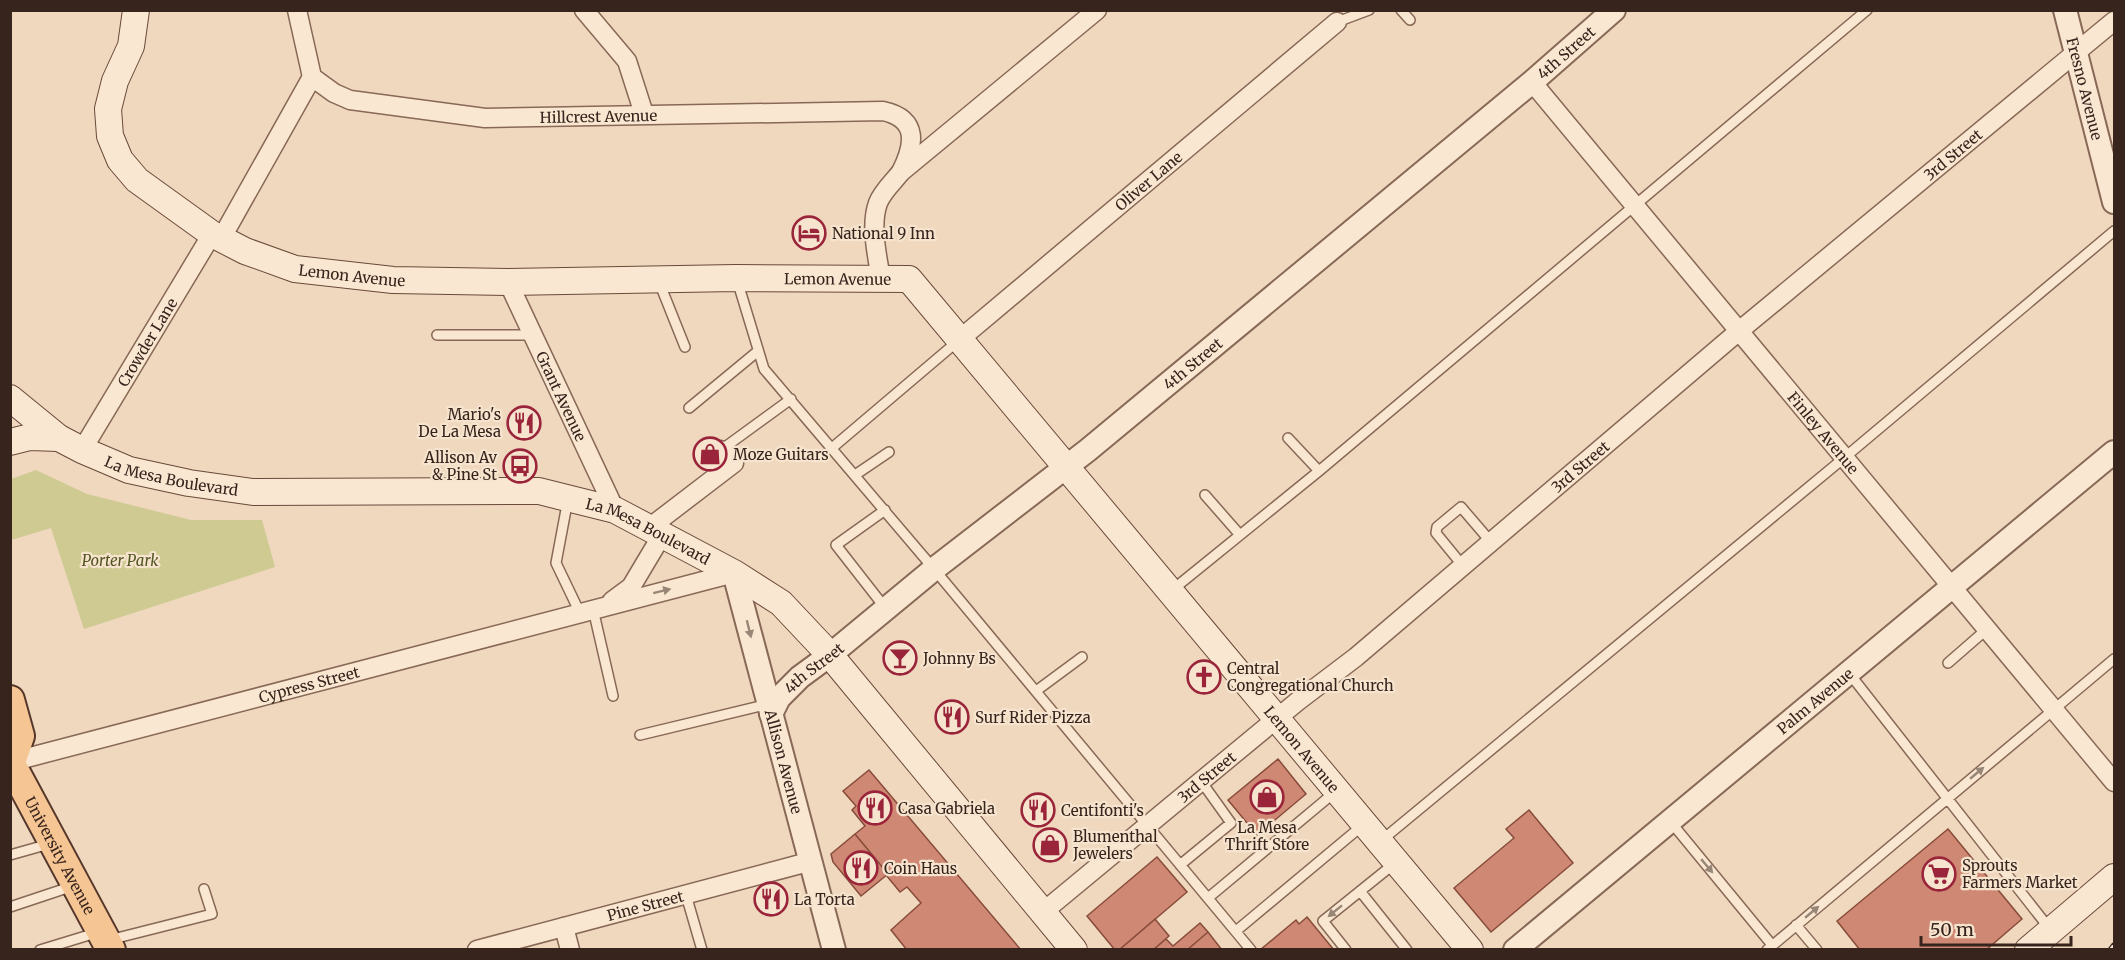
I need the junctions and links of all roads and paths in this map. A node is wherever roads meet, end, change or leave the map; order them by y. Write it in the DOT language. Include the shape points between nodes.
graph roads {
  1 [pos="136,10"];
  2 [pos="297,10"];
  3 [pos="584,10"];
  4 [pos="1097,10"];
  5 [pos="1369,10"];
  6 [pos="1401,10"];
  7 [pos="1614,10"];
  8 [pos="1867,10"];
  9 [pos="2065,10"];
  10 [pos="1410,20"];
  11 [pos="2115,21"];
  12 [pos="1338,22"];
  13 [pos="2076,52"];
  14 [pos="312,77"];
  15 [pos="1532,82"];
  16 [pos="644,114"];
  17 [pos="901,172"];
  18 [pos="2115,202"];
  19 [pos="1634,205"];
  20 [pos="2115,231"];
  21 [pos="216,237"];
  22 [pos="736,278"];
  23 [pos="658,279"];
  24 [pos="881,279"];
  25 [pos="508,282"];
  26 [pos="1739,331"];
  27 [pos="437,335"];
  28 [pos="533,335"];
  29 [pos="960,339"];
  30 [pos="685,346"];
  31 [pos="758,351"];
  32 [pos="10,398"];
  33 [pos="790,399"];
  34 [pos="689,408"];
  35 [pos="59,438"];
  36 [pos="1288,438"];
  37 [pos="10,442"];
  38 [pos="832,448"];
  39 [pos="82,450"];
  40 [pos="721,450"];
  41 [pos="889,452"];
  42 [pos="2115,452"];
  43 [pos="1845,458"];
  44 [pos="1067,467"];
  45 [pos="1319,471"];
  46 [pos="855,475"];
  47 [pos="1205,495"];
  48 [pos="568,499"];
  49 [pos="615,510"];
  50 [pos="885,510"];
  51 [pos="655,532"];
  52 [pos="1240,535"];
  53 [pos="1491,542"];
  54 [pos="1463,566"];
  55 [pos="934,569"];
  56 [pos="734,573"];
  57 [pos="1952,587"];
  58 [pos="1171,591"];
  59 [pos="593,609"];
  60 [pos="886,609"];
  61 [pos="1987,629"];
  62 [pos="830,655"];
  63 [pos="1082,657"];
  64 [pos="2115,659"];
  65 [pos="1948,663"];
  66 [pos="1849,673"];
  67 [pos="1036,691"];
  68 [pos="613,696"];
  69 [pos="10,700"];
  70 [pos="770,709"];
  71 [pos="2054,709"];
  72 [pos="1277,718"];
  73 [pos="640,735"];
  74 [pos="11,762"];
  75 [pos="1201,781"];
  76 [pos="2115,782"];
  77 [pos="1337,790"];
  78 [pos="1947,798"];
  79 [pos="1670,821"];
  80 [pos="1148,825"];
  81 [pos="1372,832"];
  82 [pos="53,843"];
  83 [pos="10,855"];
  84 [pos="812,861"];
  85 [pos="1397,862"];
  86 [pos="1180,865"];
  87 [pos="2115,878"];
  88 [pos="76,886"];
  89 [pos="204,888"];
  90 [pos="1360,891"];
  91 [pos="686,895"];
  92 [pos="1208,898"];
  93 [pos="10,907"];
  94 [pos="1043,912"];
  95 [pos="1796,925"];
  96 [pos="564,927"];
  97 [pos="2050,930"];
  98 [pos="1236,931"];
  99 [pos="106,940"];
  100 [pos="1770,947"];
  101 [pos="833,949"];
  102 [pos="40,950"];
  103 [pos="477,950"];
  104 [pos="570,950"];
  105 [pos="702,950"];
  106 [pos="1074,950"];
  107 [pos="1251,950"];
  108 [pos="1346,950"];
  109 [pos="1407,950"];
  110 [pos="1470,950"];
  111 [pos="1515,950"];
  112 [pos="1817,950"];
  113 [pos="2028,950"];
  1 -- 21 [label="main road, Lemon Avenue" via="131,46 115,81 108,109 114,148 136,180"];
  2 -- 14 [label="street"];
  3 -- 16 [label="street" via="627,61"];
  4 -- 17 [label="street, Hillcrest Avenue"];
  5 -- 12 [label="lane"];
  6 -- 10 [label="lane"];
  7 -- 15 [label="street, 4th Street"];
  8 -- 19 [label="lane"];
  9 -- 13 [label="street, Fresno Avenue"];
  11 -- 13 [label="street, 3rd Street"];
  12 -- 29 [label="street, Oliver Lane"];
  13 -- 18 [label="street, Fresno Avenue"];
  13 -- 26 [label="street, 3rd Street"];
  14 -- 16 [label="street, Hillcrest Avenue" via="350,100 485,118"];
  14 -- 21 [label="street, Crowder Lane"];
  15 -- 19 [label="street, Finley Avenue"];
  15 -- 44 [label="street, 4th Street"];
  16 -- 17 [label="street, Hillcrest Avenue" via="883,111 904,121 912,134"];
  17 -- 24 [label="street, Hillcrest Avenue" via="878,202 875,221"];
  19 -- 26 [label="street, Finley Avenue"];
  19 -- 45 [label="lane"];
  20 -- 43 [label="lane"];
  21 -- 25 [label="main road, Lemon Avenue" via="295,269 393,280"];
  21 -- 39 [label="street, Crowder Lane"];
  22 -- 23 [label="main road, Lemon Avenue"];
  22 -- 24 [label="main road, Lemon Avenue"];
  22 -- 31 [label="lane"];
  23 -- 25 [label="main road, Lemon Avenue"];
  23 -- 30 [label="lane"];
  24 -- 29 [label="main road, Lemon Avenue" via="909,279"];
  25 -- 28 [label="street, Grant Avenue"];
  26 -- 43 [label="street, Finley Avenue"];
  26 -- 53 [label="street, 3rd Street"];
  27 -- 28 [label="lane"];
  28 -- 49 [label="street, Grant Avenue"];
  29 -- 38 [label="lane"];
  29 -- 44 [label="main road, Lemon Avenue"];
  31 -- 33 [label="lane" via="764,369"];
  31 -- 34 [label="lane"];
  32 -- 35 [label="main road, La Mesa Boulevard"];
  33 -- 38 [label="lane"];
  33 -- 40 [label="lane"];
  35 -- 37 [label="main road, La Mesa Boulevard" via="30,437"];
  35 -- 39 [label="main road, La Mesa Boulevard"];
  36 -- 45 [label="lane"];
  38 -- 46 [label="lane"];
  39 -- 48 [label="main road, La Mesa Boulevard" via="129,470 253,492 539,491"];
  40 -- 51 [label="street" via="734,463"];
  41 -- 46 [label="lane"];
  42 -- 57 [label="street, Palm Avenue"];
  43 -- 57 [label="street, Finley Avenue"];
  43 -- 81 [label="lane"];
  44 -- 55 [label="street, 4th Street"];
  44 -- 58 [label="main road, Lemon Avenue"];
  45 -- 52 [label="lane"];
  46 -- 50 [label="lane"];
  47 -- 52 [label="lane"];
  48 -- 49 [label="main road, La Mesa Boulevard"];
  48 -- 59 [label="lane" via="556,563"];
  49 -- 51 [label="main road, La Mesa Boulevard"];
  50 -- 55 [label="lane"];
  50 -- 60 [label="lane" via="836,545"];
  51 -- 56 [label="main road, La Mesa Boulevard"];
  51 -- 59 [label="street, Cypress Street" via="631,587"];
  52 -- 58 [label="lane"];
  53 -- 54 [label="street, 3rd Street"];
  53 -- 54 [label="lane" via="1461,507 1437,527 1436,533"];
  54 -- 72 [label="street, 3rd Street"];
  55 -- 60 [label="street, 4th Street"];
  55 -- 67 [label="lane"];
  59 -- 56 [label="street, Cypress Street, one-way"];
  56 -- 62 [label="main road, La Mesa Boulevard" via="781,603"];
  56 -- 70 [label="street, Allison Avenue, one-way"];
  57 -- 61 [label="street, Finley Avenue"];
  57 -- 66 [label="street, Palm Avenue"];
  58 -- 72 [label="main road, Lemon Avenue"];
  59 -- 68 [label="lane"];
  59 -- 74 [label="street, Cypress Street"];
  60 -- 62 [label="street, 4th Street"];
  61 -- 65 [label="lane"];
  61 -- 71 [label="street, Finley Avenue"];
  62 -- 70 [label="street, 4th Street"];
  62 -- 94 [label="main road, La Mesa Boulevard"];
  63 -- 67 [label="lane"];
  64 -- 71 [label="lane"];
  66 -- 78 [label="lane"];
  66 -- 79 [label="street, Palm Avenue"];
  67 -- 80 [label="lane"];
  69 -- 74 [label="main road" via="20,736"];
  70 -- 73 [label="lane"];
  70 -- 84 [label="street, Allison Avenue"];
  71 -- 76 [label="street, Finley Avenue"];
  78 -- 71 [label="lane, one-way"];
  72 -- 75 [label="street, 3rd Street"];
  72 -- 77 [label="main road, Lemon Avenue"];
  74 -- 82 [label="main road, University Avenue"];
  75 -- 80 [label="street, 3rd Street"];
  75 -- 86 [label="lane" via="1231,823"];
  77 -- 81 [label="main road, Lemon Avenue"];
  77 -- 92 [label="lane"];
  95 -- 78 [label="lane, one-way"];
  78 -- 97 [label="lane"];
  79 -- 100 [label="lane, one-way"];
  79 -- 111 [label="street, Palm Avenue"];
  80 -- 86 [label="lane"];
  80 -- 94 [label="street, 3rd Street"];
  81 -- 85 [label="main road, Lemon Avenue"];
  81 -- 98 [label="lane"];
  82 -- 83 [label="lane"];
  82 -- 88 [label="main road, University Avenue"];
  84 -- 91 [label="street, Pine Street"];
  84 -- 101 [label="street, Allison Avenue"];
  85 -- 90 [label="lane"];
  85 -- 110 [label="main road, Lemon Avenue"];
  86 -- 92 [label="lane"];
  87 -- 97 [label="main road"];
  88 -- 93 [label="lane"];
  88 -- 99 [label="main road, University Avenue"];
  89 -- 99 [label="lane" via="212,914"];
  90 -- 108 [label="lane, one-way" via="1323,921"];
  90 -- 109 [label="lane"];
  91 -- 96 [label="street, Pine Street"];
  91 -- 105 [label="lane"];
  92 -- 98 [label="lane"];
  94 -- 106 [label="main road, La Mesa Boulevard"];
  95 -- 100 [label="lane"];
  95 -- 112 [label="lane"];
  96 -- 103 [label="street, Pine Street"];
  96 -- 104 [label="street"];
  97 -- 113 [label="main road"];
  98 -- 107 [label="lane"];
  99 -- 102 [label="lane"];
}
